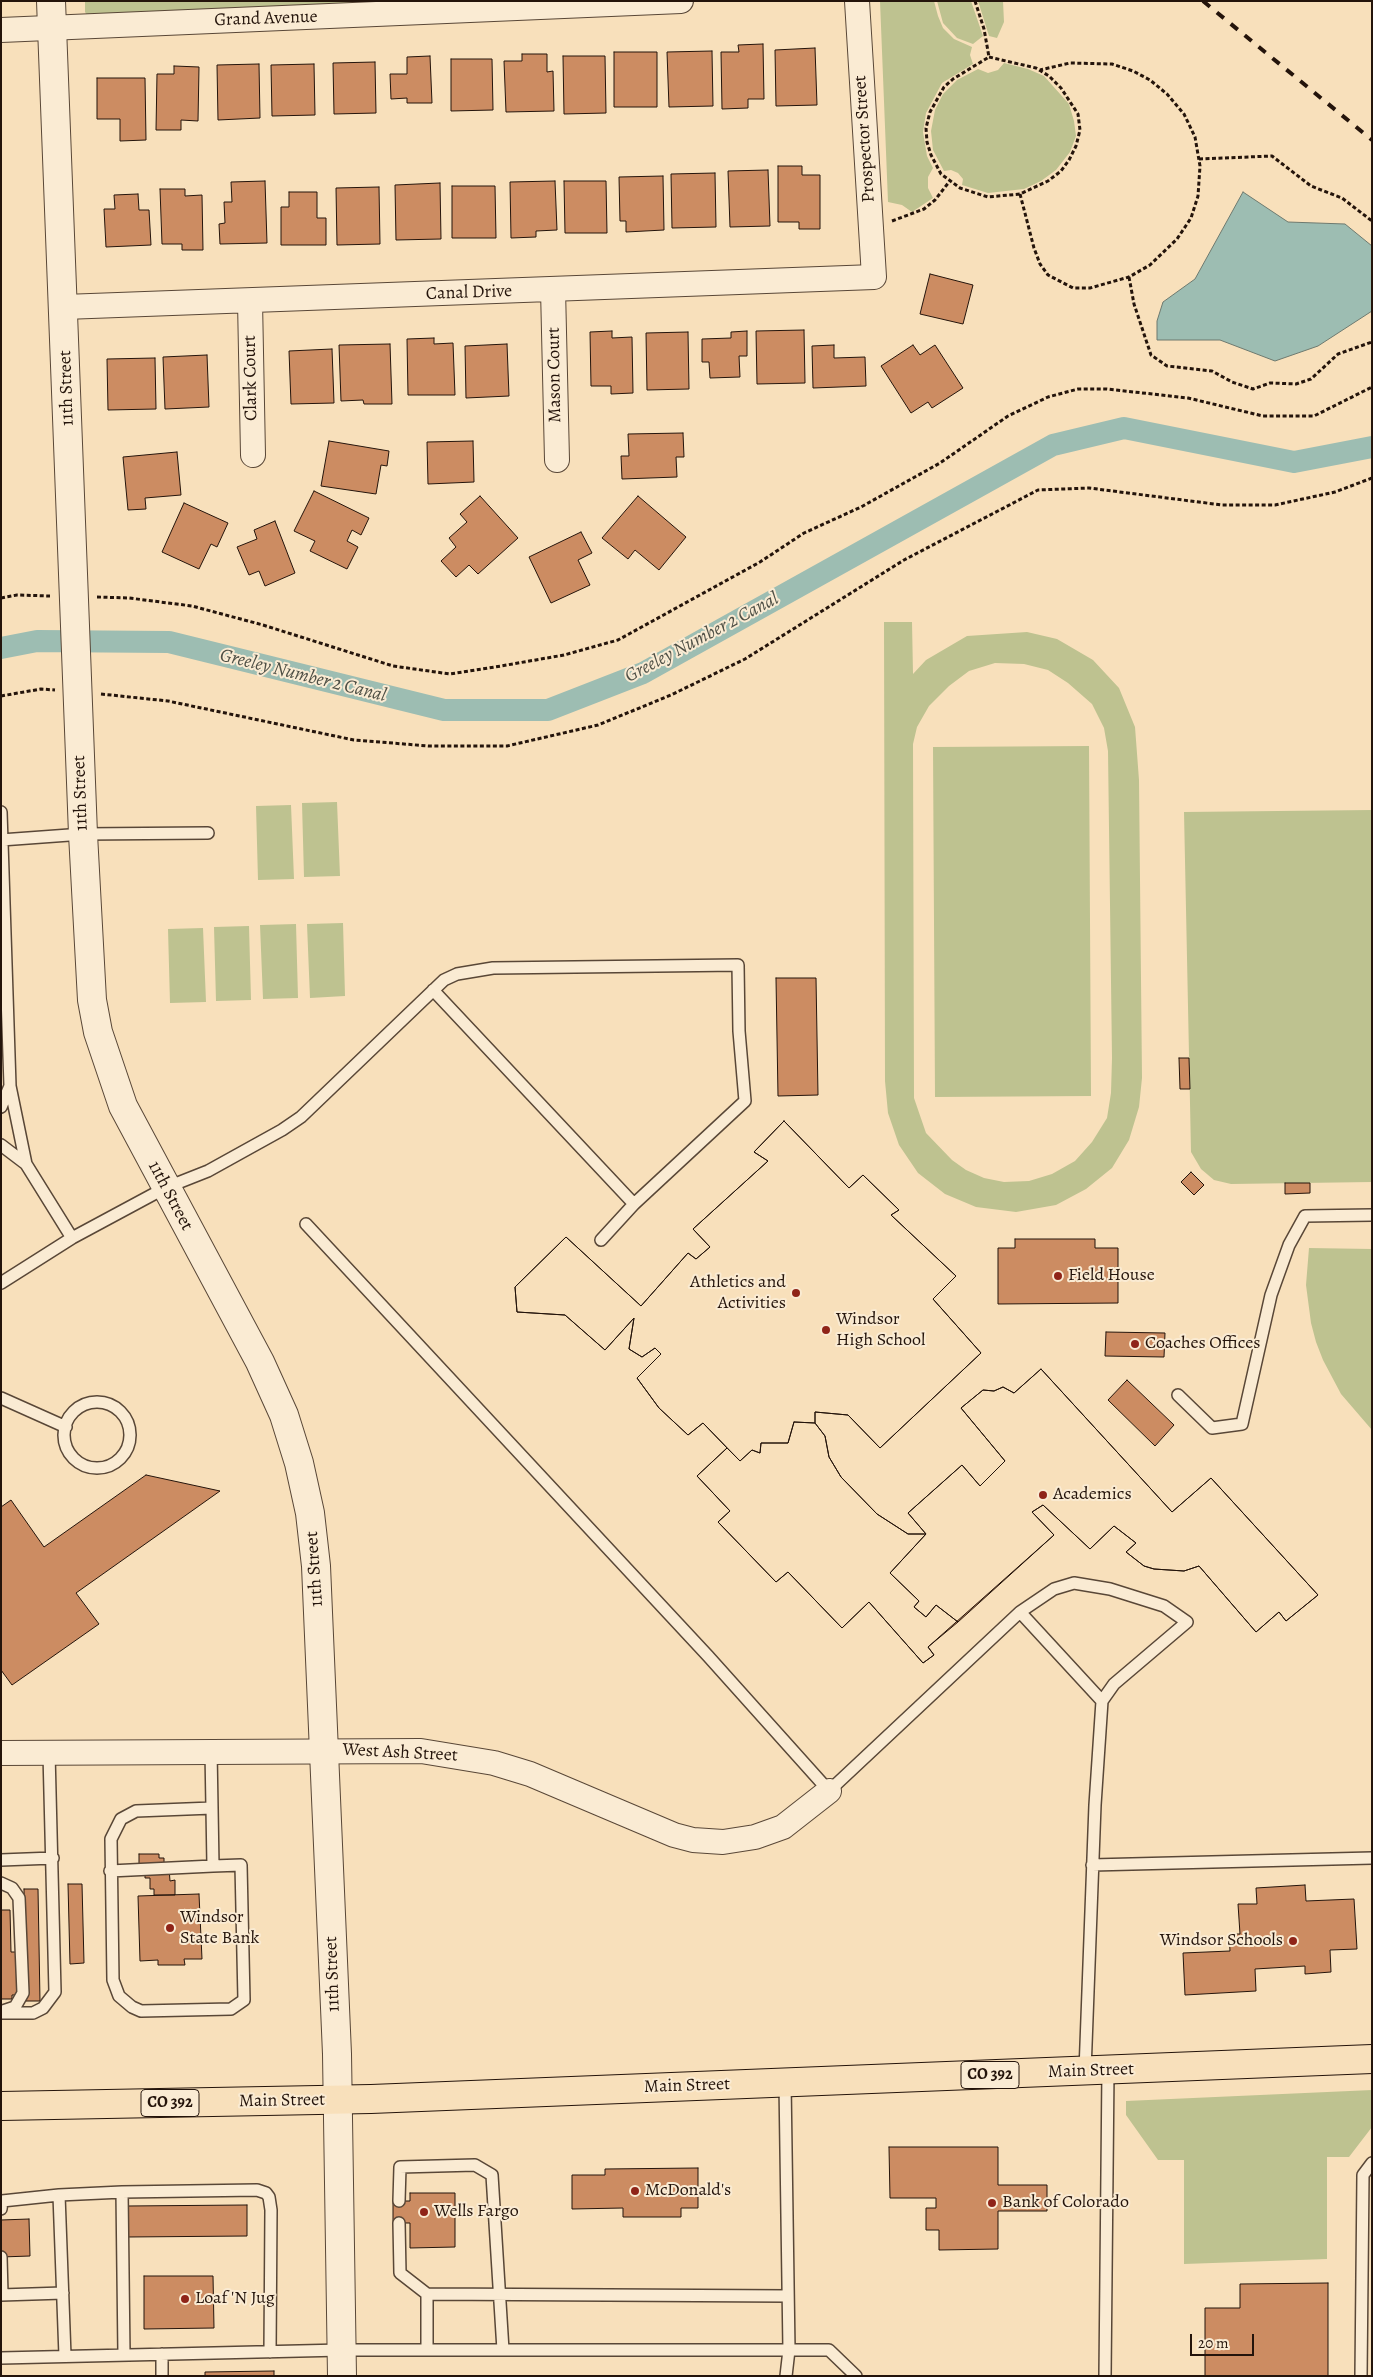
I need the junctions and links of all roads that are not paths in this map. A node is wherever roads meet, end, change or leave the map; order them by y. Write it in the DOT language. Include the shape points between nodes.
graph roads {
  1 [pos="51,1"];
  2 [pos="681,1"];
  3 [pos="857,1"];
  4 [pos="562,4"];
  5 [pos="52,28"];
  6 [pos="1,30"];
  7 [pos="874,278"];
  8 [pos="552,290"];
  9 [pos="250,301"];
  10 [pos="64,308"];
  11 [pos="253,455"];
  12 [pos="557,460"];
  13 [pos="1,812"];
  14 [pos="208,833"];
  15 [pos="82,834"];
  16 [pos="2,840"];
  17 [pos="433,990"];
  18 [pos="10,1086"];
  19 [pos="1,1107"];
  20 [pos="1,1145"];
  21 [pos="26,1164"];
  22 [pos="165,1188"];
  23 [pos="634,1204"];
  24 [pos="1372,1215"];
  25 [pos="306,1224"];
  26 [pos="72,1238"];
  27 [pos="601,1240"];
  28 [pos="1,1283"];
  29 [pos="1178,1395"];
  30 [pos="1,1398"];
  31 [pos="66,1426"];
  32 [pos="1020,1612"];
  33 [pos="1102,1701"];
  34 [pos="324,1750"];
  35 [pos="211,1751"];
  36 [pos="1,1753"];
  37 [pos="49,1753"];
  38 [pos="829,1791"];
  39 [pos="212,1808"];
  40 [pos="53,1858"];
  41 [pos="1372,1858"];
  42 [pos="1,1860"];
  43 [pos="1092,1865"];
  44 [pos="213,1866"];
  45 [pos="110,1871"];
  46 [pos="1,1883"];
  47 [pos="1,2012"];
  48 [pos="1372,2060"];
  49 [pos="1097,2071"];
  50 [pos="784,2083"];
  51 [pos="338,2100"];
  52 [pos="1,2106"];
  53 [pos="1372,2163"];
  54 [pos="122,2192"];
  55 [pos="59,2195"];
  56 [pos="399,2201"];
  57 [pos="1,2210"];
  58 [pos="399,2223"];
  59 [pos="1,2257"];
  60 [pos="63,2292"];
  61 [pos="2,2294"];
  62 [pos="427,2294"];
  63 [pos="500,2295"];
  64 [pos="788,2296"];
  65 [pos="427,2350"];
  66 [pos="503,2350"];
  67 [pos="789,2350"];
  68 [pos="270,2352"];
  69 [pos="162,2354"];
  70 [pos="124,2355"];
  71 [pos="65,2356"];
  72 [pos="1,2358"];
  73 [pos="342,2363"];
  74 [pos="162,2376"];
  75 [pos="786,2376"];
  76 [pos="856,2376"];
  77 [pos="1105,2376"];
  78 [pos="1361,2376"];
  1 -- 5 [label="street, 11th Street"];
  2 -- 4 [label="street, Grand Avenue"];
  3 -- 7 [label="street, Prospector Street"];
  4 -- 5 [label="street, Grand Avenue"];
  5 -- 6 [label="street, Grand Avenue"];
  5 -- 10 [label="street, 11th Street"];
  7 -- 8 [label="street, Canal Drive"];
  8 -- 9 [label="street, Canal Drive"];
  8 -- 12 [label="street, Mason Court"];
  9 -- 10 [label="street, Canal Drive"];
  9 -- 11 [label="street, Clark Court"];
  10 -- 15 [label="street, 11th Street"];
  13 -- 16 [label="lane"];
  14 -- 15 [label="lane"];
  15 -- 16 [label="lane"];
  15 -- 22 [label="street, 11th Street" via="91,991 98,1032 123,1106"];
  16 -- 18 [label="lane"];
  17 -- 22 [label="lane" via="288,1126 208,1171"];
  17 -- 23 [label="lane"];
  17 -- 23 [label="lane" via="457,974 480,969 738,965 745,1102"];
  18 -- 19 [label="lane"];
  18 -- 21 [label="lane"];
  20 -- 21 [label="lane"];
  21 -- 26 [label="lane"];
  22 -- 26 [label="lane"];
  22 -- 34 [label="street, 11th Street" via="260,1362 284,1415 299,1462 310,1513 316,1566"];
  23 -- 27 [label="lane"];
  24 -- 29 [label="lane" via="1305,1216 1289,1245 1271,1295 1242,1424 1212,1428"];
  25 -- 38 [label="lane" via="708,1656"];
  26 -- 28 [label="lane"];
  30 -- 31 [label="lane"];
  31 -- 31 [label="lane" via="64,1437 69,1451 89,1467 109,1466 119,1460 130,1441 126,1419 109,1404 87,1404 77,1410"];
  32 -- 33 [label="lane"];
  32 -- 33 [label="lane" via="1054,1589 1074,1583 1110,1589 1164,1606 1186,1622 1114,1684"];
  32 -- 38 [label="lane"];
  33 -- 43 [label="lane"];
  34 -- 35 [label="street, West Ash Street"];
  34 -- 38 [label="street, West Ash Street" via="421,1750 494,1762 692,1840 723,1842 755,1838 783,1827"];
  34 -- 51 [label="street, 11th Street"];
  35 -- 37 [label="street, West Ash Street"];
  35 -- 39 [label="lane"];
  36 -- 37 [label="street, West Ash Street"];
  37 -- 40 [label="lane"];
  39 -- 44 [label="lane"];
  39 -- 45 [label="lane" via="147,1809 127,1814 111,1838"];
  40 -- 42 [label="lane"];
  40 -- 47 [label="lane" via="55,1992 43,2008 33,2013"];
  41 -- 43 [label="lane"];
  43 -- 49 [label="lane"];
  44 -- 45 [label="lane"];
  44 -- 45 [label="lane" via="242,1865 244,2000 231,2009 141,2011 120,1996 113,1980"];
  46 -- 47 [label="lane" via="12,1888 19,1898 23,1993 15,2007"];
  48 -- 49 [label="main road, Main Street / CO 392"];
  49 -- 50 [label="main road, Main Street / CO 392"];
  49 -- 77 [label="lane" via="1109,2168"];
  50 -- 51 [label="main road, Main Street / CO 392"];
  50 -- 64 [label="lane"];
  51 -- 52 [label="main road, Main Street / CO 392"];
  51 -- 73 [label="street, 11th Street"];
  53 -- 78 [label="lane" via="1363,2174"];
  54 -- 55 [label="lane"];
  54 -- 68 [label="lane" via="257,2190 266,2193 271,2210"];
  54 -- 70 [label="lane"];
  55 -- 57 [label="lane" via="2,2201"];
  55 -- 60 [label="lane"];
  56 -- 63 [label="lane" via="400,2167 474,2165 492,2174"];
  58 -- 62 [label="lane" via="400,2274"];
  59 -- 61 [label="lane"];
  60 -- 61 [label="lane"];
  60 -- 71 [label="lane"];
  62 -- 63 [label="lane"];
  62 -- 65 [label="lane"];
  63 -- 64 [label="lane"];
  63 -- 66 [label="lane"];
  64 -- 67 [label="lane"];
  65 -- 66 [label="lane"];
  65 -- 73 [label="lane"];
  66 -- 67 [label="lane"];
  67 -- 75 [label="lane"];
  67 -- 76 [label="lane" via="828,2350"];
  68 -- 69 [label="lane"];
  68 -- 73 [label="lane"];
  69 -- 70 [label="lane"];
  69 -- 74 [label="lane"];
  70 -- 71 [label="lane"];
  71 -- 72 [label="lane"];
}
